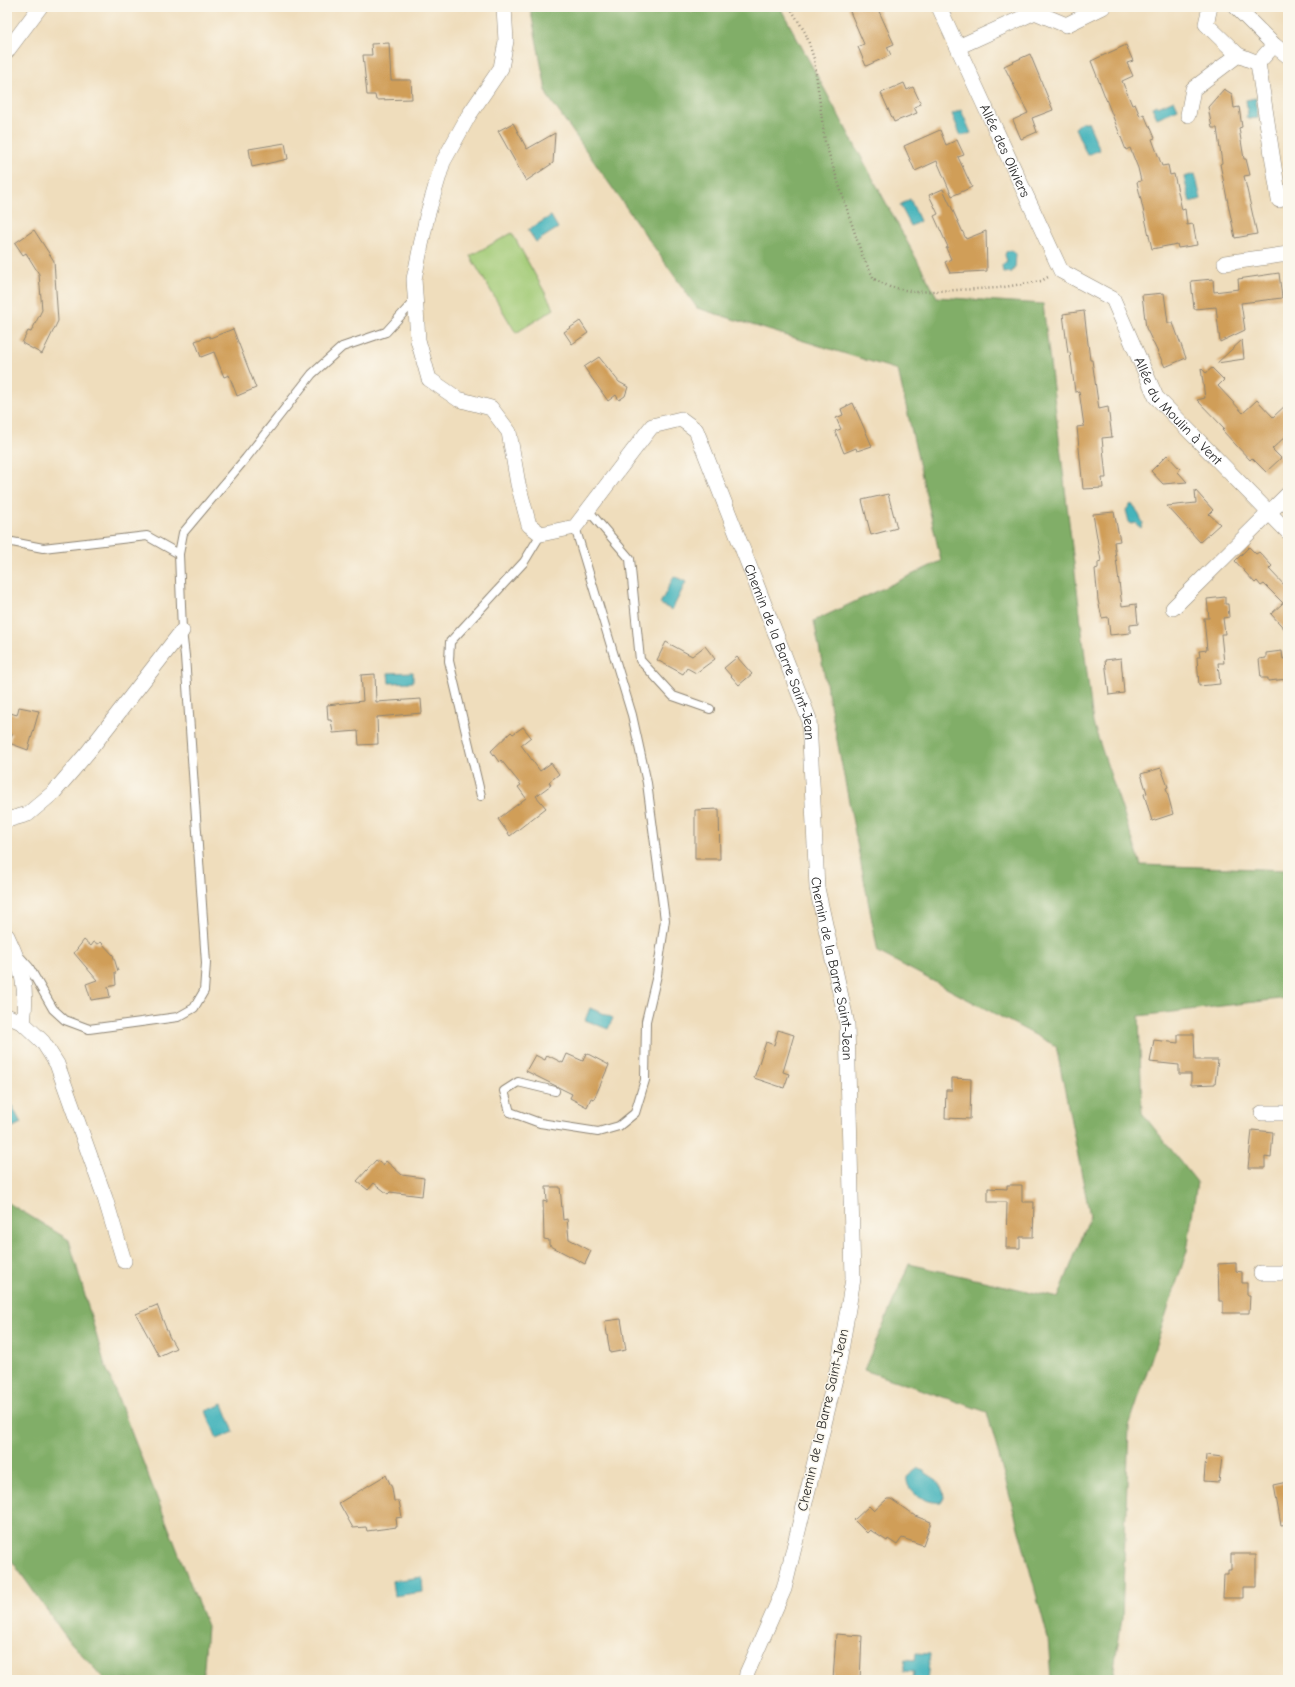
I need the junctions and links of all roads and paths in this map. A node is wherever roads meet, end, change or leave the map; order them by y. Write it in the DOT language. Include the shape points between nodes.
graph roads {
  1 [pos="40,7"];
  2 [pos="504,7"];
  3 [pos="790,7"];
  4 [pos="940,7"];
  5 [pos="1103,7"];
  6 [pos="1210,7"];
  7 [pos="1236,7"];
  8 [pos="1034,9"];
  9 [pos="1274,45"];
  10 [pos="958,47"];
  11 [pos="7,51"];
  12 [pos="1238,56"];
  13 [pos="1288,56"];
  14 [pos="1258,63"];
  15 [pos="1188,115"];
  16 [pos="1280,200"];
  17 [pos="1288,254"];
  18 [pos="1225,262"];
  19 [pos="1061,271"];
  20 [pos="415,300"];
  21 [pos="1288,494"];
  22 [pos="588,510"];
  23 [pos="1269,513"];
  24 [pos="575,527"];
  25 [pos="1288,532"];
  26 [pos="541,534"];
  27 [pos="7,541"];
  28 [pos="179,554"];
  29 [pos="1173,608"];
  30 [pos="182,631"];
  31 [pos="710,709"];
  32 [pos="481,796"];
  33 [pos="7,820"];
  34 [pos="10,942"];
  35 [pos="7,969"];
  36 [pos="24,977"];
  37 [pos="7,1016"];
  38 [pos="24,1023"];
  39 [pos="555,1091"];
  40 [pos="1262,1113"];
  41 [pos="1288,1113"];
  42 [pos="124,1261"];
  43 [pos="1261,1273"];
  44 [pos="1288,1273"];
  45 [pos="746,1680"];
  1 -- 11 [label="street"];
  2 -- 20 [label="street" via="506,42 501,68 469,115 443,162 427,216 414,279"];
  3 -- 19 [label="path" via="806,34 814,59 825,142 862,255 874,279 890,287 915,292 998,288 1041,281"];
  4 -- 10 [label="street, Allée des Oliviers"];
  5 -- 8 [label="street" via="1066,25"];
  6 -- 12 [label="street" via="1206,24"];
  7 -- 9 [label="street"];
  8 -- 10 [label="street"];
  9 -- 13 [label="street"];
  9 -- 14 [label="street"];
  10 -- 19 [label="street, Allée des Oliviers"];
  12 -- 14 [label="street"];
  12 -- 15 [label="street" via="1193,89"];
  14 -- 16 [label="street"];
  17 -- 18 [label="street"];
  19 -- 23 [label="street, Allée du Moulin à Vent" via="1113,299 1156,397"];
  20 -- 26 [label="street" via="418,340 429,379 458,399 491,408 509,432 518,484 529,525"];
  20 -- 28 [label="lane" via="386,332 342,347 312,374 183,533"];
  21 -- 23 [label="street"];
  22 -- 24 [label="street, Chemin de la Barre Saint-Jean"];
  22 -- 31 [label="lane" via="630,559 640,660 673,696"];
  22 -- 45 [label="street, Chemin de la Barre Saint-Jean" via="652,426 681,419 696,430 809,720 817,888 847,1024 852,1279 839,1362 784,1589"];
  23 -- 25 [label="street, Allée du Moulin à Vent"];
  23 -- 29 [label="street"];
  24 -- 26 [label="street"];
  24 -- 39 [label="lane" via="632,715 647,783 665,920 657,975 646,1021 646,1080 635,1113 619,1126 598,1132 547,1124 510,1112 504,1092 518,1082"];
  26 -- 32 [label="lane" via="524,562 450,642 449,661"];
  27 -- 28 [label="lane" via="43,548 147,536"];
  28 -- 30 [label="lane"];
  30 -- 33 [label="street" via="54,792 28,814"];
  30 -- 34 [label="lane" via="206,963 204,991 194,1008 178,1017 89,1029 65,1020 53,1009 29,967"];
  34 -- 36 [label="street"];
  35 -- 36 [label="street"];
  36 -- 38 [label="street"];
  37 -- 38 [label="street"];
  38 -- 42 [label="street" via="43,1042 57,1064 105,1198"];
  40 -- 41 [label="street"];
  43 -- 44 [label="street"];
}
